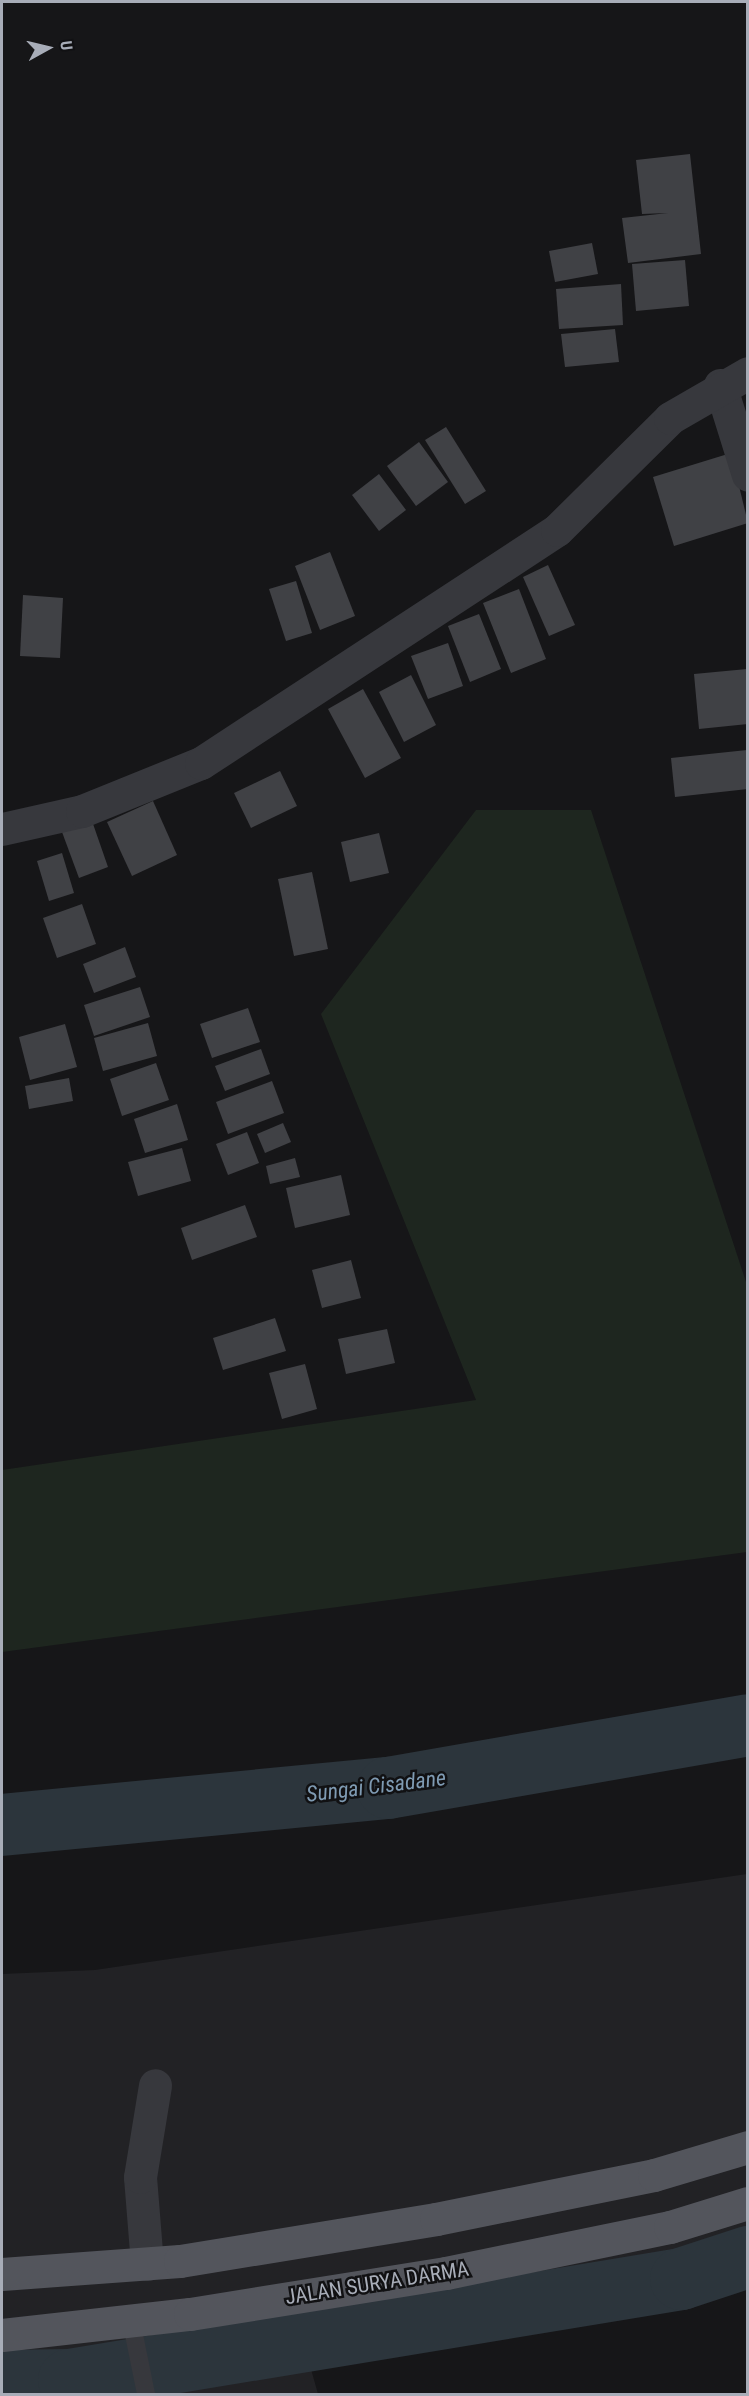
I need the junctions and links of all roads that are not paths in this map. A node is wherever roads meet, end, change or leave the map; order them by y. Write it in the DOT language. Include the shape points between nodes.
graph roads {
  1 [pos="734,379"];
  2 [pos="747,475"];
  3 [pos="2,829"];
  4 [pos="155,2085"];
  5 [pos="747,2147"];
  6 [pos="747,2203"];
  7 [pos="147,2264"];
  8 [pos="2,2274"];
  9 [pos="132,2329"];
  10 [pos="2,2335"];
  11 [pos="146,2394"];
  1 -- 2 [label="street"];
  1 -- 3 [label="street" via="670,418 557,530 201,763 82,811"];
  4 -- 7 [label="street" via="140,2177"];
  5 -- 7 [label="main road" via="654,2175 436,2218"];
  6 -- 9 [label="main road, JALAN SURYA DARMA" via="670,2227 446,2273"];
  7 -- 8 [label="main road"];
  9 -- 10 [label="main road, JALAN SURYA DARMA"];
  9 -- 11 [label="lane" via="139,2377"];
}
